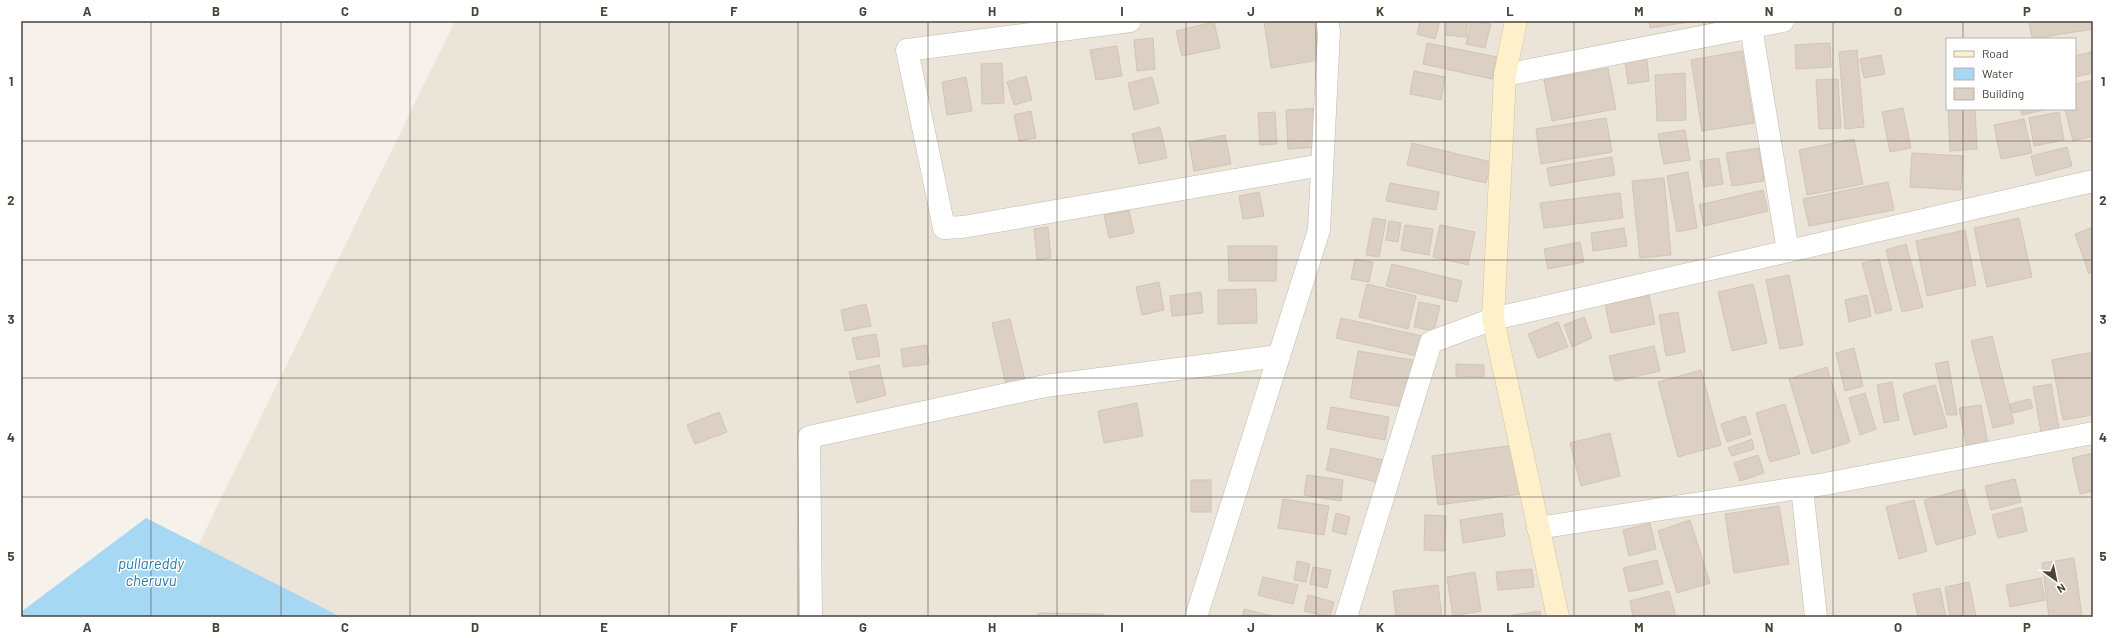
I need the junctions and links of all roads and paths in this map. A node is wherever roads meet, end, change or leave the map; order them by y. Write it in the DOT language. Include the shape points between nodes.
graph roads {
  1 [pos="1130,21"];
  2 [pos="1327,21"];
  3 [pos="1516,21"];
  4 [pos="1783,21"];
  5 [pos="1750,24"];
  6 [pos="1505,75"];
  7 [pos="1322,165"];
  8 [pos="2093,181"];
  9 [pos="1788,251"];
  10 [pos="1493,319"];
  11 [pos="1279,356"];
  12 [pos="2093,433"];
  13 [pos="1802,488"];
  14 [pos="1538,528"];
  15 [pos="811,617"];
  16 [pos="1196,617"];
  17 [pos="1346,617"];
  18 [pos="1558,617"];
  19 [pos="1816,617"];
  1 -- 7 [label="street" via="907,50 944,228 971,226"];
  2 -- 7 [label="street" via="1329,32"];
  3 -- 6 [label="main road"];
  4 -- 5 [label="street"];
  5 -- 6 [label="street"];
  5 -- 9 [label="street"];
  6 -- 10 [label="main road"];
  7 -- 11 [label="street" via="1320,230"];
  8 -- 9 [label="street"];
  9 -- 10 [label="street"];
  10 -- 14 [label="main road"];
  10 -- 17 [label="street" via="1431,342"];
  11 -- 15 [label="street" via="1045,386 809,437"];
  11 -- 16 [label="street"];
  12 -- 13 [label="street"];
  13 -- 14 [label="street"];
  13 -- 19 [label="street"];
  14 -- 18 [label="main road"];
}
